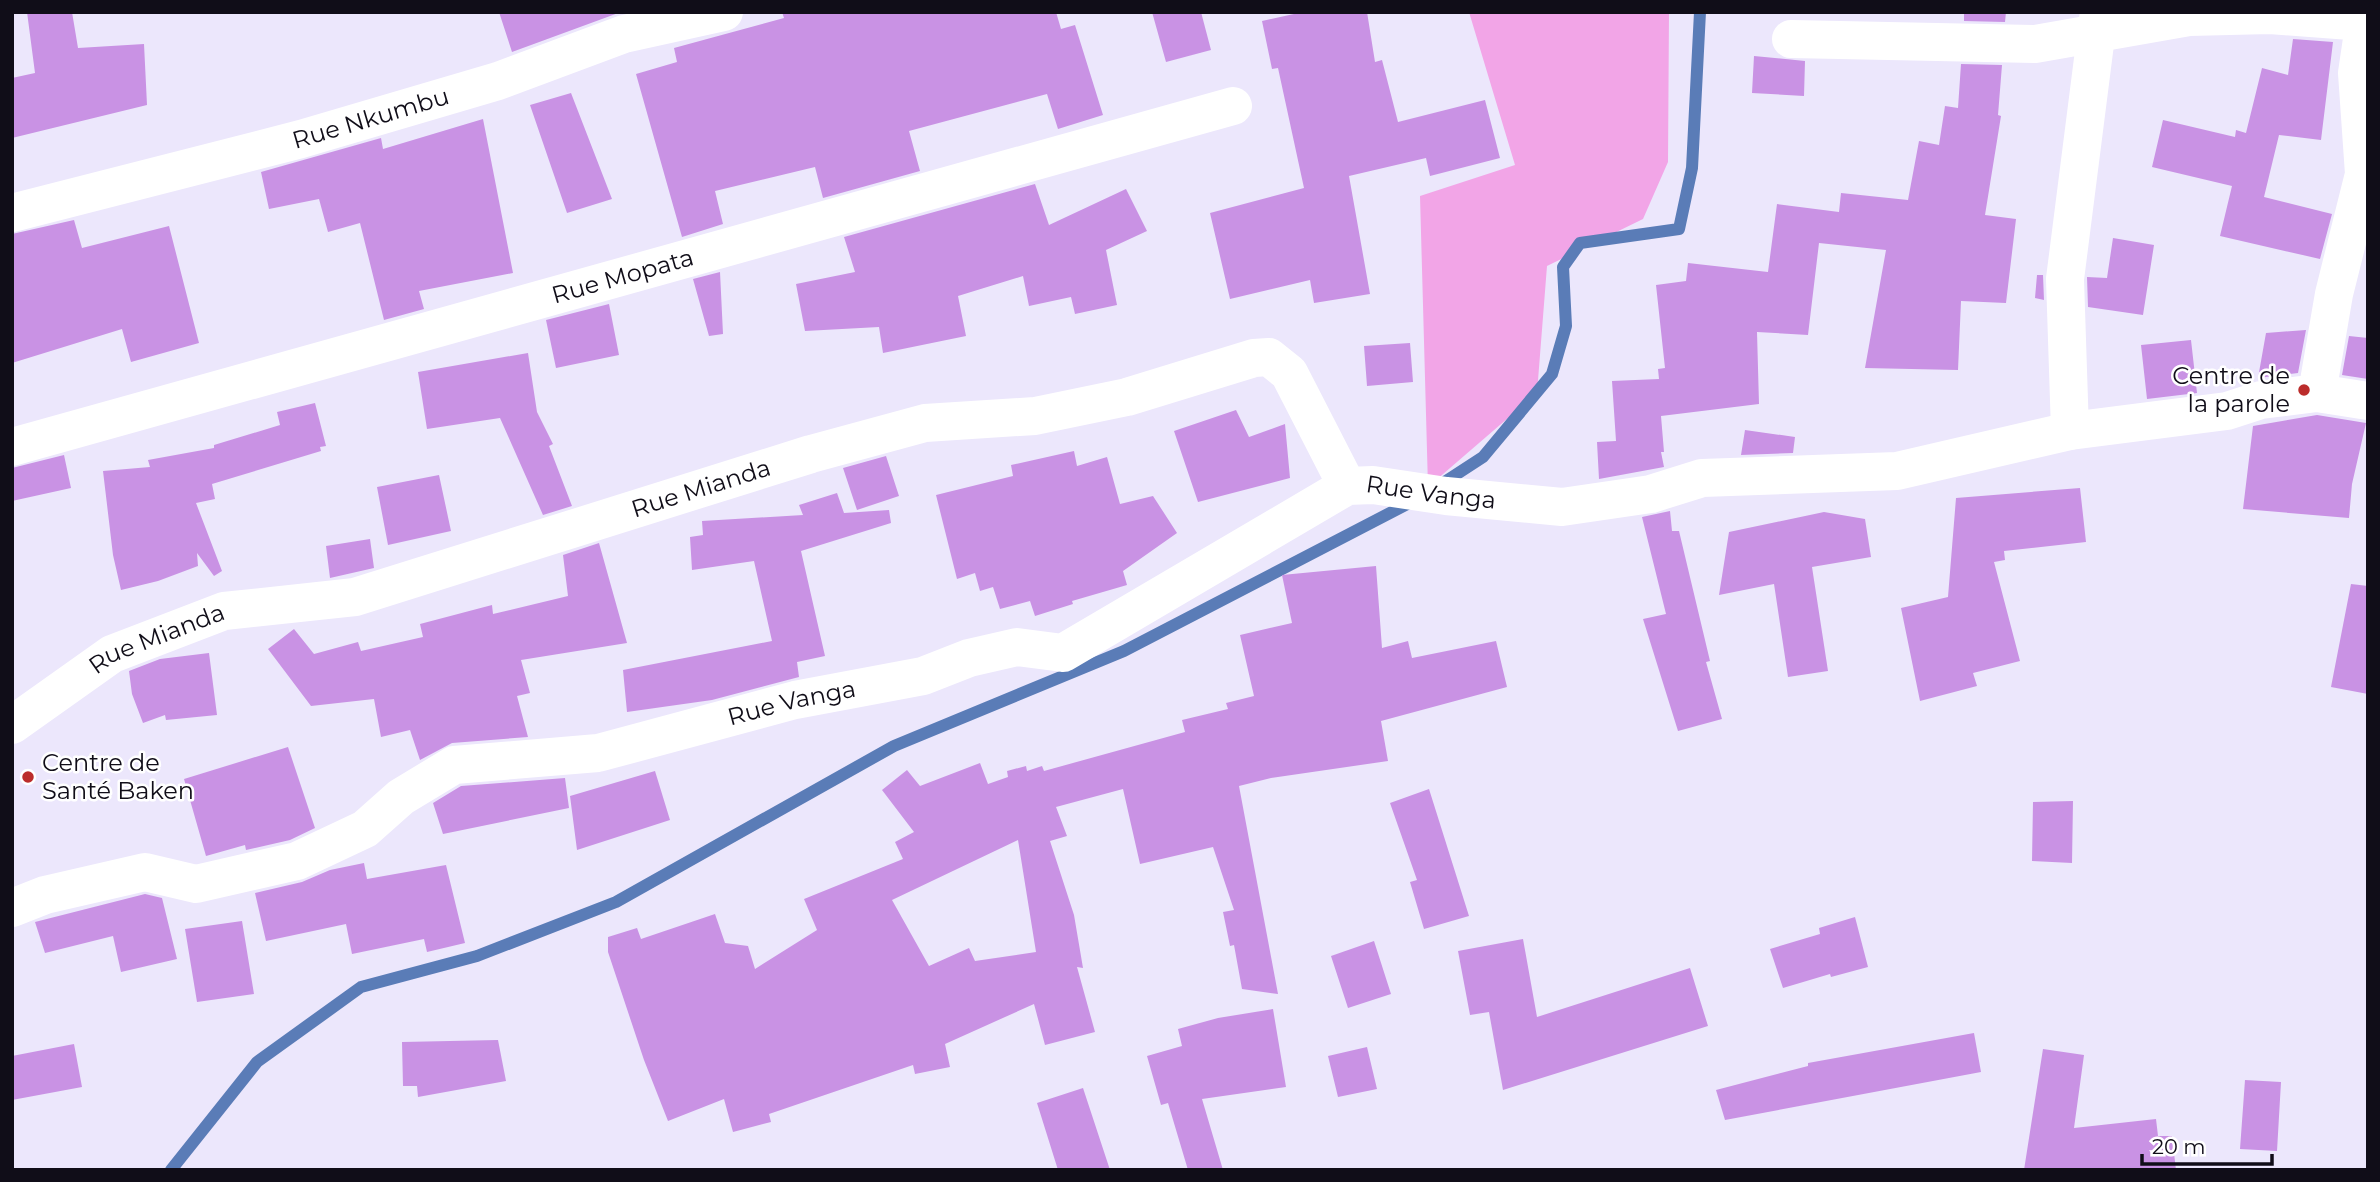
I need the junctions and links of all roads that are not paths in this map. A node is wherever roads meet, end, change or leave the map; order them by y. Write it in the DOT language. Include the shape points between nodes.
graph roads {
  1 [pos="724,12"];
  2 [pos="2365,17"];
  3 [pos="2099,22"];
  4 [pos="1791,39"];
  5 [pos="1233,106"];
  6 [pos="12,213"];
  7 [pos="2317,393"];
  8 [pos="2368,401"];
  9 [pos="2070,431"];
  10 [pos="12,447"];
  11 [pos="1346,486"];
  12 [pos="12,725"];
  13 [pos="12,908"];
  1 -- 6 [label="street, Rue Nkumbu" via="624,34 498,82 301,139"];
  2 -- 3 [label="street" via="2270,15"];
  2 -- 7 [label="street" via="2357,73 2364,174 2334,294"];
  3 -- 4 [label="street" via="2035,44"];
  3 -- 9 [label="street" via="2065,279"];
  5 -- 10 [label="street, Rue Mopata"];
  7 -- 8 [label="street, Rue Vanga"];
  7 -- 9 [label="street, Rue Vanga" via="2261,400 2227,411"];
  9 -- 11 [label="street, Rue Vanga" via="1897,471 1702,478 1651,494 1562,507 1373,485"];
  11 -- 12 [label="street, Rue Mianda" via="1289,373 1269,357 1254,358 1127,397 1035,416 925,423 811,454 355,597 224,611 112,654"];
  11 -- 13 [label="street, Rue Vanga" via="1063,653 1017,648 981,655 923,676 795,699 598,753 454,765 401,797 365,829 298,861 196,884 145,872 45,895"];
}
